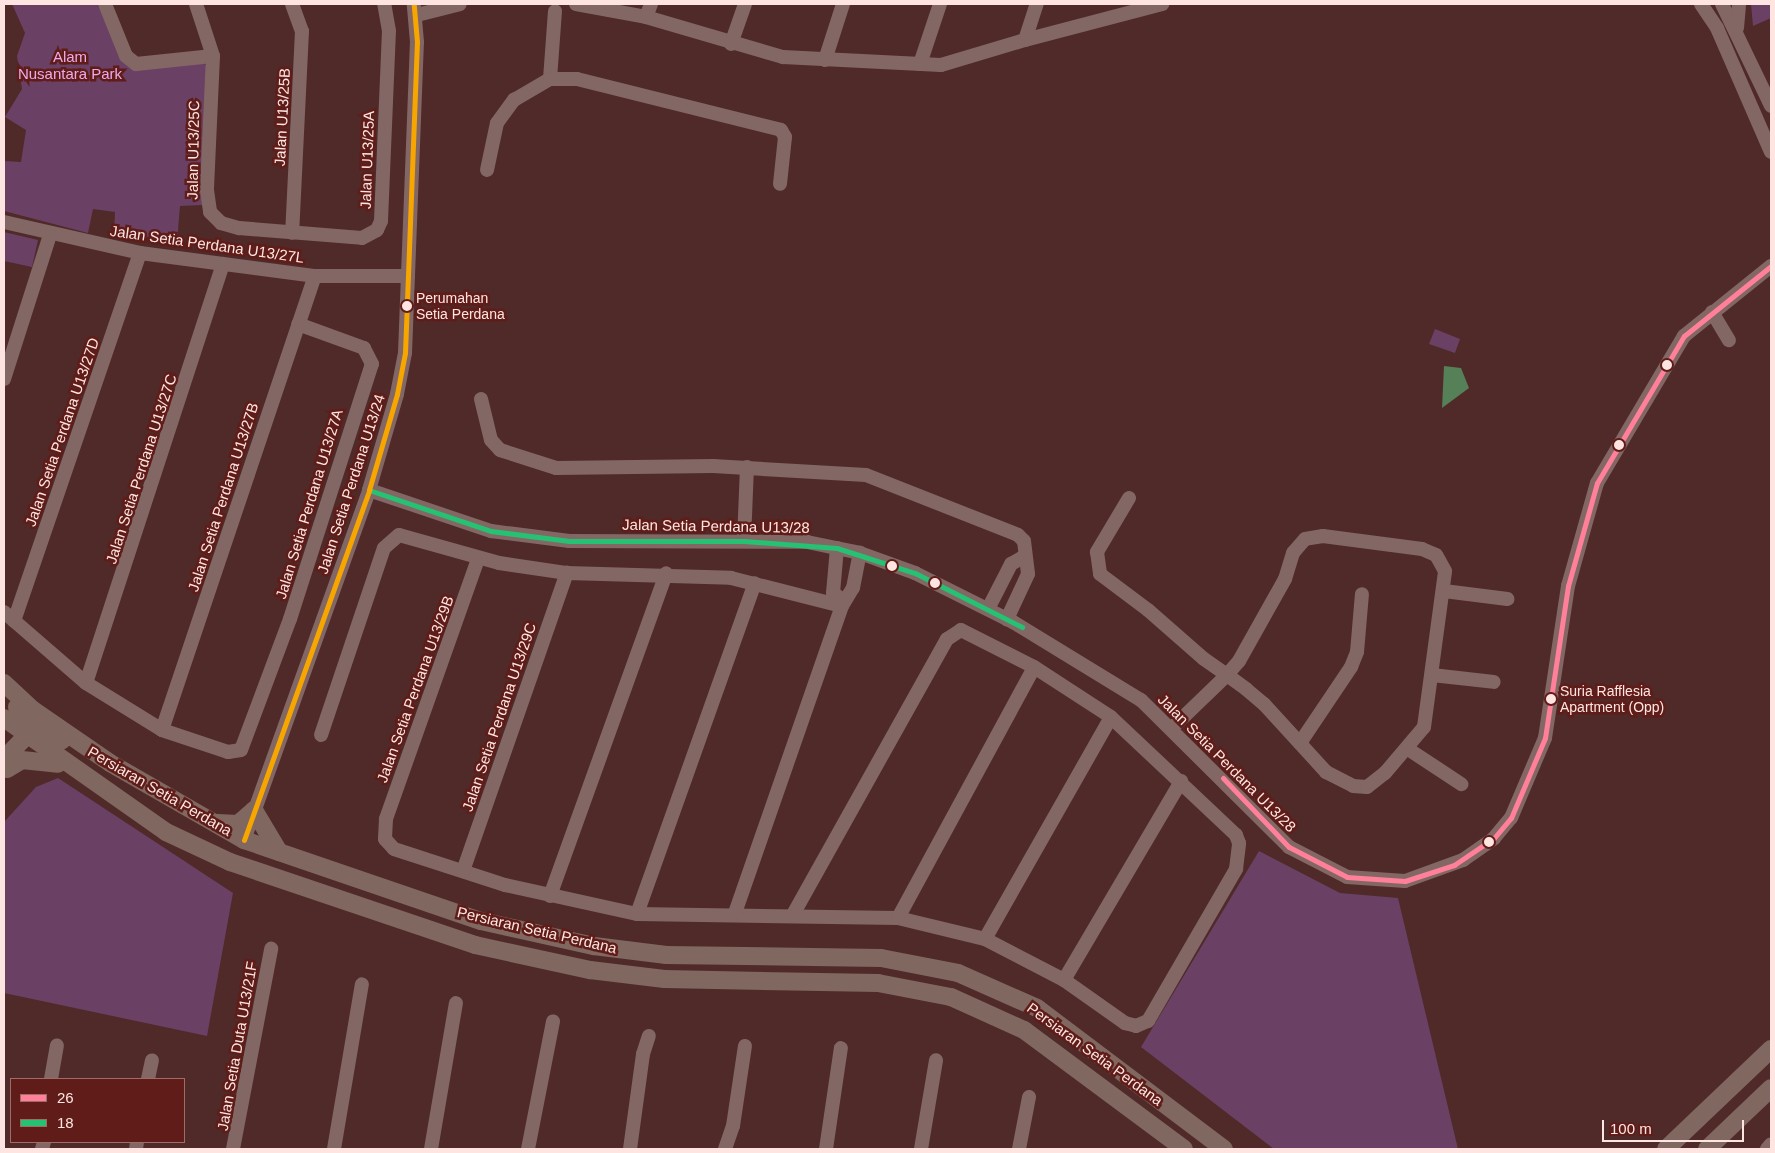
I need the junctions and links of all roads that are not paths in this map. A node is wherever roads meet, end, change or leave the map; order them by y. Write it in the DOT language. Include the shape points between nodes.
graph roads {
  1 [pos="105,4"];
  2 [pos="196,4"];
  3 [pos="292,4"];
  4 [pos="384,4"];
  5 [pos="460,4"];
  6 [pos="568,4"];
  7 [pos="576,4"];
  8 [pos="651,4"];
  9 [pos="745,4"];
  10 [pos="843,4"];
  11 [pos="940,4"];
  12 [pos="1037,4"];
  13 [pos="1162,4"];
  14 [pos="1701,4"];
  15 [pos="1722,4"];
  16 [pos="1740,4"];
  17 [pos="552,7"];
  18 [pos="1137,7"];
  19 [pos="421,8"];
  20 [pos="646,17"];
  21 [pos="1737,28"];
  22 [pos="1025,40"];
  23 [pos="731,44"];
  24 [pos="213,56"];
  25 [pos="825,60"];
  26 [pos="920,64"];
  27 [pos="550,79"];
  28 [pos="1769,101"];
  29 [pos="1771,152"];
  30 [pos="487,170"];
  31 [pos="780,184"];
  32 [pos="4,222"];
  33 [pos="292,233"];
  34 [pos="50,235"];
  35 [pos="140,253"];
  36 [pos="223,264"];
  37 [pos="1771,266"];
  38 [pos="315,276"];
  39 [pos="408,276"];
  40 [pos="1712,312"];
  41 [pos="298,324"];
  42 [pos="1729,340"];
  43 [pos="4,378"];
  44 [pos="481,399"];
  45 [pos="747,467"];
  46 [pos="376,468"];
  47 [pos="369,490"];
  48 [pos="389,497"];
  49 [pos="1129,498"];
  50 [pos="361,512"];
  51 [pos="744,541"];
  52 [pos="837,548"];
  53 [pos="860,553"];
  54 [pos="1025,556"];
  55 [pos="478,559"];
  56 [pos="666,573"];
  57 [pos="567,574"];
  58 [pos="755,583"];
  59 [pos="1444,591"];
  60 [pos="1362,594"];
  61 [pos="1507,599"];
  62 [pos="843,603"];
  63 [pos="988,608"];
  64 [pos="9,617"];
  65 [pos="1007,619"];
  66 [pos="1034,668"];
  67 [pos="1227,675"];
  68 [pos="1432,675"];
  69 [pos="1494,682"];
  70 [pos="4,683"];
  71 [pos="86,683"];
  72 [pos="4,694"];
  73 [pos="1111,717"];
  74 [pos="4,718"];
  75 [pos="1172,728"];
  76 [pos="4,729"];
  77 [pos="162,730"];
  78 [pos="29,735"];
  79 [pos="321,735"];
  80 [pos="1300,743"];
  81 [pos="1408,749"];
  82 [pos="4,764"];
  83 [pos="66,766"];
  84 [pos="135,778"];
  85 [pos="1181,781"];
  86 [pos="1461,784"];
  87 [pos="254,810"];
  88 [pos="214,823"];
  89 [pos="244,840"];
  90 [pos="280,852"];
  91 [pos="213,854"];
  92 [pos="253,869"];
  93 [pos="463,872"];
  94 [pos="550,896"];
  95 [pos="735,913"];
  96 [pos="637,914"];
  97 [pos="792,916"];
  98 [pos="898,918"];
  99 [pos="985,939"];
  100 [pos="271,949"];
  101 [pos="1064,980"];
  102 [pos="362,984"];
  103 [pos="456,1004"];
  104 [pos="553,1021"];
  105 [pos="649,1036"];
  106 [pos="57,1046"];
  107 [pos="745,1046"];
  108 [pos="841,1048"];
  109 [pos="1771,1049"];
  110 [pos="152,1060"];
  111 [pos="936,1060"];
  112 [pos="52,1078"];
  113 [pos="148,1078"];
  114 [pos="1771,1088"];
  115 [pos="1029,1097"];
  116 [pos="1771,1144"];
  117 [pos="234,1149"];
  118 [pos="334,1149"];
  119 [pos="431,1149"];
  120 [pos="528,1149"];
  121 [pos="630,1149"];
  122 [pos="725,1149"];
  123 [pos="826,1149"];
  124 [pos="921,1149"];
  125 [pos="1019,1149"];
  126 [pos="1184,1149"];
  127 [pos="1224,1149"];
  128 [pos="1666,1149"];
  129 [pos="1707,1149"];
  130 [pos="1767,1149"];
  1 -- 24 [label="street" via="126,56 136,64"];
  2 -- 24 [label="street, Jalan U13/25C"];
  3 -- 33 [label="street, Jalan U13/25B" via="302,31"];
  4 -- 33 [label="street, Jalan U13/25A" via="389,31 381,221 377,230 362,238"];
  5 -- 19 [label="street"];
  6 -- 17 [label="street"];
  7 -- 20 [label="street"];
  8 -- 20 [label="street"];
  9 -- 23 [label="street"];
  10 -- 25 [label="street"];
  11 -- 26 [label="street"];
  12 -- 22 [label="street"];
  13 -- 18 [label="street"];
  14 -- 29 [label="street" via="1716,28"];
  15 -- 21 [label="street"];
  16 -- 21 [label="street"];
  17 -- 27 [label="street"];
  18 -- 22 [label="street"];
  19 -- 39 [label="street, Jalan Setia Perdana U13/24"];
  20 -- 23 [label="street"];
  21 -- 28 [label="street"];
  22 -- 26 [label="street" via="941,65"];
  23 -- 25 [label="street"];
  24 -- 33 [label="street, Jalan U13/25C" via="207,190 210,212 221,223 239,228"];
  25 -- 26 [label="street"];
  27 -- 30 [label="street" via="514,100 497,122"];
  27 -- 31 [label="street" via="577,79 781,130 785,137"];
  32 -- 34 [label="street, Jalan Setia Perdana U13/27L"];
  34 -- 35 [label="street, Jalan Setia Perdana U13/27L"];
  34 -- 43 [label="street"];
  35 -- 36 [label="street, Jalan Setia Perdana U13/27L"];
  35 -- 64 [label="street, Jalan Setia Perdana U13/27D"];
  36 -- 38 [label="street, Jalan Setia Perdana U13/27L"];
  36 -- 71 [label="street, Jalan Setia Perdana U13/27C"];
  37 -- 40 [label="street, Jalan Setia Perdana U13/28"];
  38 -- 39 [label="street, Jalan Setia Perdana U13/27L"];
  38 -- 41 [label="street, Jalan Setia Perdana U13/27B"];
  39 -- 46 [label="street, Jalan Setia Perdana U13/24" via="405,354"];
  40 -- 42 [label="street"];
  40 -- 75 [label="street, Jalan Setia Perdana U13/28" via="1684,336 1592,494 1568,586 1545,738 1511,818 1494,838 1454,865 1405,881 1347,877 1289,847"];
  41 -- 77 [label="street, Jalan Setia Perdana U13/27B"];
  41 -- 77 [label="street, Jalan Setia Perdana U13/27A" via="364,348 372,364 248,739 241,750 228,752"];
  44 -- 45 [label="street" via="491,440 500,450 556,468"];
  45 -- 51 [label="street"];
  45 -- 54 [label="street" via="866,476 1018,535 1024,541"];
  46 -- 47 [label="street, Jalan Setia Perdana U13/24"];
  46 -- 48 [label="street"];
  47 -- 48 [label="street, Jalan Setia Perdana U13/28"];
  47 -- 50 [label="street, Jalan Setia Perdana U13/24"];
  48 -- 50 [label="street"];
  48 -- 51 [label="street, Jalan Setia Perdana U13/28" via="491,531 569,541"];
  49 -- 67 [label="street" via="1097,552 1097,570"];
  50 -- 87 [label="street, Jalan Setia Perdana U13/24"];
  51 -- 52 [label="street, Jalan Setia Perdana U13/28"];
  52 -- 53 [label="street, Jalan Setia Perdana U13/28"];
  52 -- 62 [label="street" via="833,593"];
  53 -- 62 [label="street" via="850,595"];
  53 -- 63 [label="street, Jalan Setia Perdana U13/28" via="915,573"];
  54 -- 63 [label="street" via="1011,564"];
  54 -- 65 [label="street" via="1028,574"];
  55 -- 57 [label="street"];
  55 -- 79 [label="street" via="399,535 384,548"];
  55 -- 93 [label="street, Jalan Setia Perdana U13/29B" via="384,830 394,849"];
  56 -- 57 [label="street"];
  56 -- 58 [label="street"];
  56 -- 94 [label="street"];
  57 -- 93 [label="street, Jalan Setia Perdana U13/29C"];
  58 -- 62 [label="street"];
  58 -- 96 [label="street"];
  59 -- 61 [label="street"];
  59 -- 67 [label="street" via="1445,571 1430,551 1323,536 1305,539 1293,553 1285,579 1239,661"];
  59 -- 68 [label="street"];
  60 -- 80 [label="street" via="1351,667"];
  62 -- 95 [label="street"];
  63 -- 65 [label="street, Jalan Setia Perdana U13/28"];
  64 -- 71 [label="street"];
  65 -- 75 [label="street, Jalan Setia Perdana U13/28" via="1118,685"];
  66 -- 73 [label="street"];
  66 -- 97 [label="street" via="971,632 961,630 947,639"];
  66 -- 98 [label="street"];
  67 -- 75 [label="street"];
  67 -- 80 [label="street" via="1264,704"];
  68 -- 69 [label="street"];
  68 -- 81 [label="street" via="1424,727"];
  70 -- 84 [label="main road, Persiaran Setia Perdana" via="58,728"];
  71 -- 77 [label="street"];
  72 -- 78 [label="main road"];
  73 -- 85 [label="street"];
  73 -- 99 [label="street"];
  74 -- 78 [label="main road, Persiaran Setia Perdana"];
  76 -- 82 [label="main road"];
  78 -- 82 [label="main road"];
  78 -- 83 [label="main road, Persiaran Setia Perdana"];
  78 -- 84 [label="main road"];
  80 -- 81 [label="street" via="1341,783 1367,787"];
  81 -- 86 [label="street"];
  82 -- 83 [label="main road" via="34,759"];
  83 -- 91 [label="main road, Persiaran Setia Perdana" via="166,832"];
  84 -- 88 [label="main road, Persiaran Setia Perdana"];
  85 -- 101 [label="street"];
  85 -- 101 [label="street" via="1236,835 1239,851 1236,869 1148,1021 1136,1026 1124,1023"];
  87 -- 88 [label="main road" via="238,824"];
  87 -- 89 [label="street, Jalan Setia Perdana U13/24"];
  87 -- 90 [label="main road"];
  88 -- 89 [label="main road, Persiaran Setia Perdana"];
  89 -- 90 [label="main road, Persiaran Setia Perdana"];
  89 -- 91 [label="main road"];
  89 -- 92 [label="main road"];
  90 -- 127 [label="main road, Persiaran Setia Perdana" via="482,921 594,946 666,954 881,958 958,973 1036,1008"];
  91 -- 92 [label="main road, Persiaran Setia Perdana"];
  92 -- 126 [label="main road, Persiaran Setia Perdana" via="475,945 590,970 664,979 878,983 951,997 1024,1030"];
  93 -- 94 [label="street"];
  94 -- 96 [label="street"];
  95 -- 96 [label="street"];
  95 -- 97 [label="street"];
  97 -- 98 [label="street"];
  98 -- 99 [label="street"];
  99 -- 101 [label="street"];
  100 -- 117 [label="street, Jalan Setia Duta U13/21F"];
  102 -- 118 [label="street"];
  103 -- 119 [label="street"];
  104 -- 120 [label="street"];
  105 -- 121 [label="street"];
  106 -- 112 [label="street"];
  107 -- 122 [label="street" via="733,1126"];
  108 -- 123 [label="street"];
  109 -- 128 [label="main road"];
  110 -- 113 [label="street"];
  111 -- 124 [label="street"];
  114 -- 129 [label="main road"];
  115 -- 125 [label="street"];
  116 -- 130 [label="street"];
}
